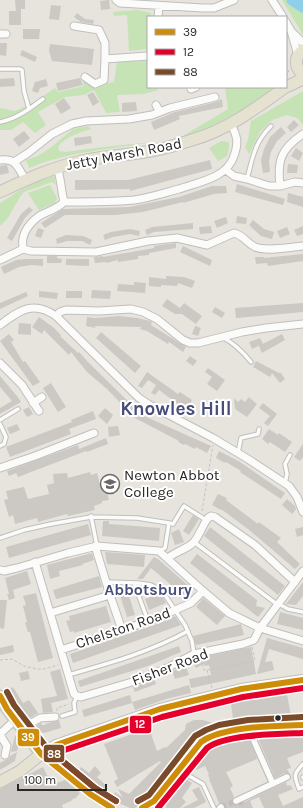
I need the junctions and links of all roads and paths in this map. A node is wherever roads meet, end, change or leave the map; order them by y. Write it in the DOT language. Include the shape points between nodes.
graph roads {
  1 [pos="116,0"];
  2 [pos="234,0"];
  3 [pos="272,0"];
  4 [pos="159,6"];
  5 [pos="158,16"];
  6 [pos="282,16"];
  7 [pos="287,24"];
  8 [pos="74,26"];
  9 [pos="291,31"];
  10 [pos="303,43"];
  11 [pos="300,53"];
  12 [pos="147,56"];
  13 [pos="106,59"];
  14 [pos="0,68"];
  15 [pos="300,71"];
  16 [pos="85,77"];
  17 [pos="303,79"];
  18 [pos="287,85"];
  19 [pos="287,87"];
  20 [pos="285,88"];
  21 [pos="215,97"];
  22 [pos="43,99"];
  23 [pos="156,105"];
  24 [pos="28,109"];
  25 [pos="160,112"];
  26 [pos="0,122"];
  27 [pos="231,124"];
  28 [pos="271,126"];
  29 [pos="303,134"];
  30 [pos="0,160"];
  31 [pos="14,162"];
  32 [pos="57,167"];
  33 [pos="226,170"];
  34 [pos="247,178"];
  35 [pos="25,179"];
  36 [pos="303,183"];
  37 [pos="280,186"];
  38 [pos="0,192"];
  39 [pos="64,202"];
  40 [pos="303,246"];
  41 [pos="24,249"];
  42 [pos="0,260"];
  43 [pos="56,316"];
  44 [pos="303,324"];
  45 [pos="0,325"];
  46 [pos="221,337"];
  47 [pos="252,362"];
  48 [pos="0,363"];
  49 [pos="42,397"];
  50 [pos="33,403"];
  51 [pos="18,409"];
  52 [pos="39,412"];
  53 [pos="0,420"];
  54 [pos="0,424"];
  55 [pos="259,429"];
  56 [pos="94,433"];
  57 [pos="213,438"];
  58 [pos="0,446"];
  59 [pos="238,453"];
  60 [pos="290,455"];
  61 [pos="0,468"];
  62 [pos="285,483"];
  63 [pos="300,496"];
  64 [pos="303,512"];
  65 [pos="91,515"];
  66 [pos="207,519"];
  67 [pos="169,523"];
  68 [pos="0,538"];
  69 [pos="194,542"];
  70 [pos="96,546"];
  71 [pos="159,551"];
  72 [pos="168,558"];
  73 [pos="35,562"];
  74 [pos="0,570"];
  75 [pos="302,575"];
  76 [pos="106,582"];
  77 [pos="294,582"];
  78 [pos="134,583"];
  79 [pos="203,591"];
  80 [pos="110,595"];
  81 [pos="278,604"];
  82 [pos="175,610"];
  83 [pos="303,612"];
  84 [pos="50,613"];
  85 [pos="148,621"];
  86 [pos="260,628"];
  87 [pos="122,630"];
  88 [pos="188,631"];
  89 [pos="303,641"];
  90 [pos="250,642"];
  91 [pos="61,650"];
  92 [pos="196,654"];
  93 [pos="0,660"];
  94 [pos="65,663"];
  95 [pos="208,670"];
  96 [pos="68,675"];
  97 [pos="303,680"];
  98 [pos="212,691"];
  99 [pos="0,696"];
  100 [pos="75,698"];
  101 [pos="58,714"];
  102 [pos="248,723"];
  103 [pos="303,724"];
  104 [pos="18,725"];
  105 [pos="252,729"];
  106 [pos="218,733"];
  107 [pos="0,735"];
  108 [pos="252,740"];
  109 [pos="41,754"];
  110 [pos="5,755"];
  111 [pos="303,764"];
  112 [pos="179,770"];
  113 [pos="287,777"];
  114 [pos="0,782"];
  115 [pos="273,784"];
  116 [pos="303,787"];
  117 [pos="238,800"];
  118 [pos="154,801"];
  119 [pos="104,806"];
  120 [pos="112,808"];
  121 [pos="142,808"];
  122 [pos="161,808"];
  123 [pos="214,808"];
  1 -- 4 [label="street" via="120,3"];
  2 -- 4 [label="street" via="214,8"];
  3 -- 6 [label="street"];
  4 -- 5 [label="street"];
  7 -- 9 [label="street"];
  8 -- 13 [label="street" via="99,30 105,43"];
  9 -- 10 [label="street"];
  9 -- 11 [label="street"];
  11 -- 15 [label="main road" via="296,62"];
  12 -- 13 [label="street"];
  13 -- 16 [label="street" via="104,80 95,84"];
  14 -- 24 [label="lane" via="22,70"];
  15 -- 18 [label="main road, Jetty Marsh Road"];
  17 -- 19 [label="main road, Jetty Marsh Road"];
  20 -- 27 [label="main road, Jetty Marsh Road"];
  21 -- 25 [label="street"];
  22 -- 24 [label="lane"];
  23 -- 25 [label="street"];
  24 -- 26 [label="lane" via="14,118"];
  25 -- 31 [label="street" via="129,119 72,124 52,134"];
  27 -- 32 [label="main road, Jetty Marsh Road" via="194,140 153,151 109,156"];
  27 -- 33 [label="street" via="238,139 232,163"];
  28 -- 34 [label="lane" via="255,147"];
  29 -- 37 [label="street" via="282,154"];
  30 -- 31 [label="street" via="10,159"];
  31 -- 35 [label="street"];
  32 -- 35 [label="main road, Jetty Marsh Road"];
  32 -- 39 [label="street"];
  33 -- 34 [label="street" via="234,176"];
  33 -- 39 [label="street" via="204,181 135,200"];
  34 -- 37 [label="street" via="269,186"];
  35 -- 38 [label="main road, Jetty Marsh Road"];
  36 -- 37 [label="street" via="295,182"];
  39 -- 41 [label="street" via="58,208 34,220 22,238"];
  40 -- 41 [label="street" via="267,249 257,247 234,233 207,245 177,238 96,252"];
  41 -- 42 [label="street"];
  43 -- 45 [label="street" via="42,308 30,307 14,314"];
  43 -- 46 [label="street" via="66,310 131,309 157,319 190,343"];
  43 -- 57 [label="street" via="139,398"];
  44 -- 46 [label="street"];
  46 -- 47 [label="lane"];
  48 -- 50 [label="street" via="22,385"];
  49 -- 50 [label="street"];
  50 -- 52 [label="street"];
  51 -- 53 [label="lane"];
  54 -- 58 [label="lane" via="6,437 4,444"];
  55 -- 59 [label="lane" via="258,434 241,438"];
  56 -- 61 [label="street"];
  57 -- 59 [label="street"];
  57 -- 66 [label="path" via="202,512"];
  59 -- 62 [label="street"];
  60 -- 62 [label="lane" via="285,464"];
  62 -- 63 [label="street"];
  63 -- 64 [label="street"];
  65 -- 67 [label="lane"];
  65 -- 68 [label="lane"];
  65 -- 70 [label="lane"];
  66 -- 67 [label="lane" via="184,506 173,524"];
  66 -- 69 [label="street"];
  66 -- 77 [label="street" via="215,517 255,545"];
  67 -- 71 [label="lane" via="165,548"];
  69 -- 72 [label="street"];
  69 -- 81 [label="lane"];
  70 -- 71 [label="street"];
  70 -- 73 [label="street"];
  70 -- 76 [label="street"];
  71 -- 72 [label="street"];
  72 -- 79 [label="street"];
  73 -- 74 [label="street"];
  73 -- 84 [label="street"];
  75 -- 77 [label="street"];
  76 -- 78 [label="lane"];
  76 -- 80 [label="street"];
  77 -- 81 [label="street"];
  78 -- 82 [label="lane" via="151,585 158,589"];
  78 -- 85 [label="lane"];
  79 -- 82 [label="street, Chelston Road" via="190,603"];
  79 -- 86 [label="street" via="229,613"];
  80 -- 84 [label="street"];
  80 -- 87 [label="street"];
  81 -- 83 [label="lane"];
  81 -- 86 [label="street"];
  82 -- 85 [label="street, Chelston Road"];
  82 -- 88 [label="lane"];
  84 -- 91 [label="street"];
  85 -- 87 [label="street, Chelston Road"];
  86 -- 89 [label="street"];
  86 -- 90 [label="street"];
  87 -- 91 [label="street, Chelston Road"];
  88 -- 92 [label="lane"];
  88 -- 96 [label="lane" via="137,655"];
  90 -- 92 [label="street, Fisher Road"];
  90 -- 95 [label="path" via="255,662"];
  91 -- 94 [label="street"];
  92 -- 95 [label="path" via="204,670"];
  92 -- 100 [label="street, Fisher Road" via="132,682"];
  93 -- 94 [label="path" via="12,659 24,666 37,669"];
  94 -- 96 [label="street"];
  95 -- 98 [label="path"];
  96 -- 100 [label="street"];
  97 -- 109 [label="main road" via="241,689 160,709 56,745"];
  99 -- 104 [label="main road"];
  100 -- 101 [label="path" via="57,708"];
  100 -- 101 [label="lane" via="75,712"];
  101 -- 104 [label="street"];
  102 -- 108 [label="path, bridge"];
  103 -- 105 [label="lane"];
  104 -- 107 [label="street"];
  104 -- 109 [label="main road"];
  105 -- 106 [label="lane"];
  105 -- 115 [label="street" via="254,741"];
  106 -- 112 [label="street" via="201,742"];
  107 -- 110 [label="street" via="7,746"];
  109 -- 114 [label="main road" via="20,771"];
  109 -- 119 [label="street"];
  111 -- 116 [label="lane" via="294,776 299,789"];
  112 -- 118 [label="street"];
  112 -- 123 [label="lane" via="203,784"];
  113 -- 115 [label="street"];
  115 -- 117 [label="street"];
  118 -- 121 [label="street"];
  118 -- 122 [label="street"];
  119 -- 120 [label="street"];
}
